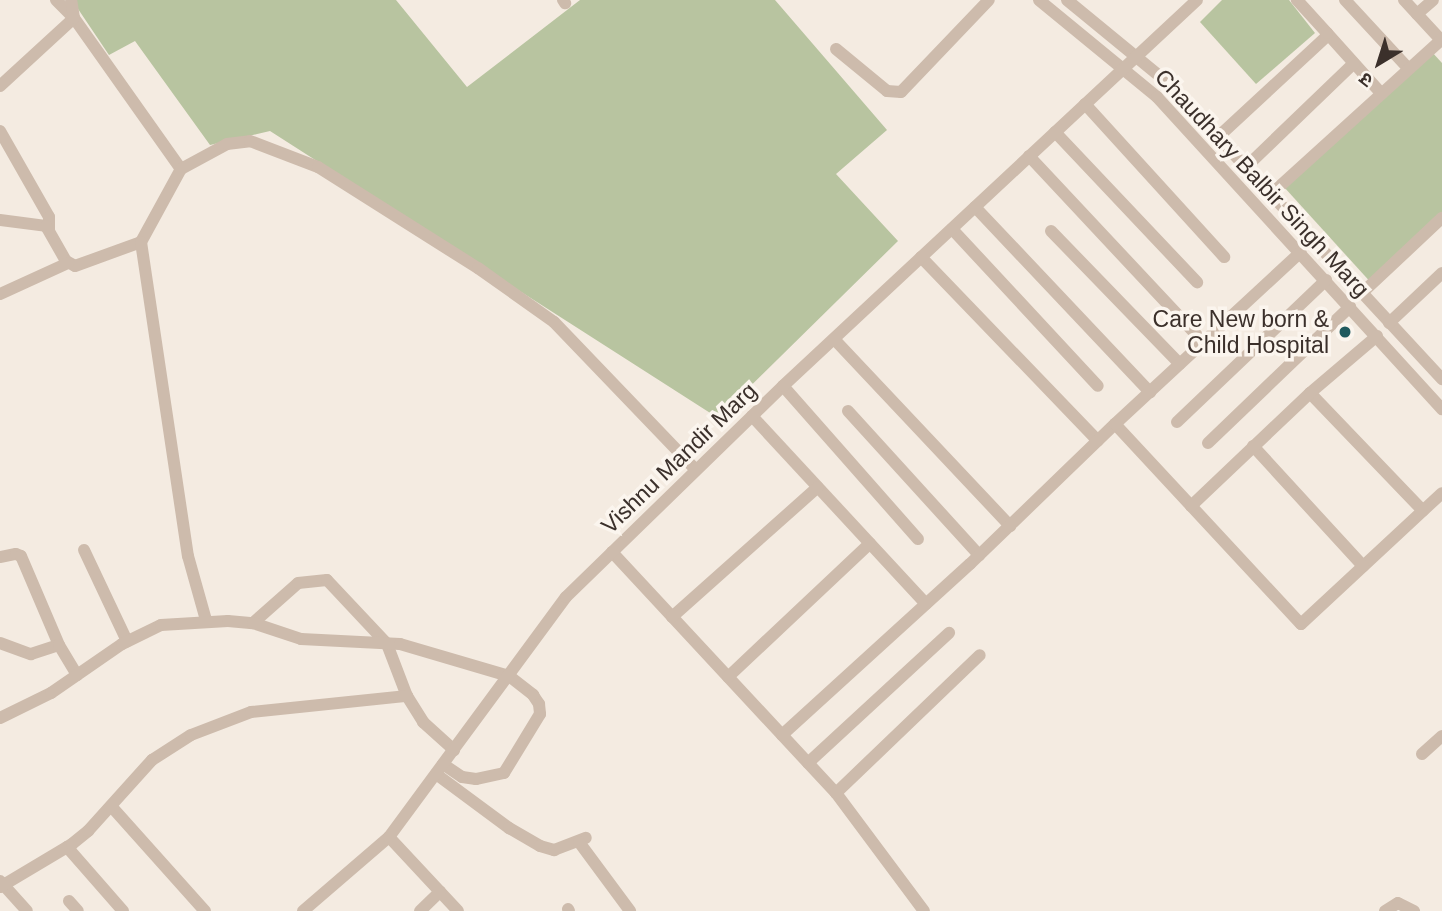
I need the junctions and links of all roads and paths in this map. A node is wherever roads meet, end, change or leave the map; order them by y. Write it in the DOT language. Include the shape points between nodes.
graph roads {
  1 [pos="56,0"];
  2 [pos="71,0"];
  3 [pos="989,0"];
  4 [pos="1039,0"];
  5 [pos="1067,0"];
  6 [pos="1197,0"];
  7 [pos="1297,0"];
  8 [pos="1345,0"];
  9 [pos="1404,0"];
  10 [pos="1433,0"];
  11 [pos="1417,15"];
  12 [pos="74,18"];
  13 [pos="1327,33"];
  14 [pos="1442,40"];
  15 [pos="836,49"];
  16 [pos="1135,56"];
  17 [pos="1354,63"];
  18 [pos="1408,68"];
  19 [pos="1123,69"];
  20 [pos="0,86"];
  21 [pos="1380,92"];
  22 [pos="1085,104"];
  23 [pos="0,131"];
  24 [pos="1055,131"];
  25 [pos="1218,137"];
  26 [pos="1029,156"];
  27 [pos="1245,168"];
  28 [pos="181,169"];
  29 [pos="1270,195"];
  30 [pos="975,207"];
  31 [pos="1442,218"];
  32 [pos="0,220"];
  33 [pos="49,229"];
  34 [pos="952,229"];
  35 [pos="1051,231"];
  36 [pos="141,242"];
  37 [pos="1301,252"];
  38 [pos="921,257"];
  39 [pos="1224,257"];
  40 [pos="68,263"];
  41 [pos="1442,273"];
  42 [pos="1326,280"];
  43 [pos="1197,282"];
  44 [pos="1362,293"];
  45 [pos="0,294"];
  46 [pos="1350,307"];
  47 [pos="1389,323"];
  48 [pos="1377,336"];
  49 [pos="834,339"];
  50 [pos="1203,342"];
  51 [pos="1180,364"];
  52 [pos="1442,379"];
  53 [pos="783,386"];
  54 [pos="1098,386"];
  55 [pos="1150,392"];
  56 [pos="1310,393"];
  57 [pos="1442,409"];
  58 [pos="848,411"];
  59 [pos="752,416"];
  60 [pos="1177,422"];
  61 [pos="1115,424"];
  62 [pos="1098,442"];
  63 [pos="1208,443"];
  64 [pos="1253,446"];
  65 [pos="696,470"];
  66 [pos="818,487"];
  67 [pos="1442,493"];
  68 [pos="1191,506"];
  69 [pos="1423,511"];
  70 [pos="1010,526"];
  71 [pos="918,539"];
  72 [pos="870,543"];
  73 [pos="84,550"];
  74 [pos="612,552"];
  75 [pos="979,555"];
  76 [pos="0,557"];
  77 [pos="1363,566"];
  78 [pos="926,604"];
  79 [pos="672,617"];
  80 [pos="206,620"];
  81 [pos="253,623"];
  82 [pos="949,633"];
  83 [pos="127,641"];
  84 [pos="0,643"];
  85 [pos="387,644"];
  86 [pos="59,645"];
  87 [pos="980,655"];
  88 [pos="77,675"];
  89 [pos="509,676"];
  90 [pos="728,677"];
  91 [pos="407,696"];
  92 [pos="0,718"];
  93 [pos="782,735"];
  94 [pos="1442,736"];
  95 [pos="454,750"];
  96 [pos="1422,754"];
  97 [pos="808,763"];
  98 [pos="440,769"];
  99 [pos="836,793"];
  100 [pos="111,806"];
  101 [pos="389,837"];
  102 [pos="66,847"];
  103 [pos="1,885"];
  104 [pos="440,892"];
  105 [pos="27,911"];
  106 [pos="123,911"];
  107 [pos="205,911"];
  108 [pos="303,911"];
  109 [pos="419,911"];
  110 [pos="458,911"];
  111 [pos="630,911"];
  112 [pos="923,911"];
  113 [pos="1385,911"];
  114 [pos="1414,911"];
  1 -- 12 [label="street"];
  2 -- 12 [label="street"];
  3 -- 15 [label="street" via="901,92 887,90"];
  4 -- 19 [label="street, Chaudhary Balbir Singh Marg"];
  5 -- 16 [label="street, Chaudhary Balbir Singh Marg"];
  6 -- 16 [label="street, Vishnu Mandir Marg"];
  7 -- 13 [label="street"];
  8 -- 18 [label="street"];
  9 -- 11 [label="street"];
  10 -- 11 [label="street"];
  11 -- 14 [label="street"];
  12 -- 20 [label="street"];
  12 -- 28 [label="street"];
  13 -- 17 [label="street"];
  13 -- 25 [label="street"];
  14 -- 18 [label="street"];
  16 -- 19 [label="street, Vishnu Mandir Marg"];
  16 -- 25 [label="street, Chaudhary Balbir Singh Marg" via="1167,82"];
  17 -- 21 [label="street"];
  17 -- 27 [label="street"];
  18 -- 21 [label="street"];
  19 -- 22 [label="street, Vishnu Mandir Marg"];
  19 -- 37 [label="street, Chaudhary Balbir Singh Marg" via="1157,97"];
  21 -- 29 [label="street"];
  22 -- 24 [label="street, Vishnu Mandir Marg"];
  22 -- 39 [label="street"];
  23 -- 33 [label="street" via="49,217"];
  24 -- 26 [label="street, Vishnu Mandir Marg"];
  24 -- 43 [label="street"];
  25 -- 27 [label="street, Chaudhary Balbir Singh Marg"];
  26 -- 30 [label="street, Vishnu Mandir Marg"];
  26 -- 50 [label="street"];
  27 -- 29 [label="street, Chaudhary Balbir Singh Marg"];
  28 -- 36 [label="street"];
  28 -- 65 [label="street" via="240,140 318,167 554,322"];
  29 -- 44 [label="street, Chaudhary Balbir Singh Marg"];
  30 -- 34 [label="street, Vishnu Mandir Marg"];
  30 -- 55 [label="street"];
  31 -- 44 [label="street"];
  32 -- 33 [label="street"];
  33 -- 40 [label="street"];
  34 -- 38 [label="street, Vishnu Mandir Marg"];
  34 -- 54 [label="street"];
  35 -- 51 [label="street"];
  36 -- 40 [label="street" via="75,266"];
  36 -- 80 [label="street" via="188,556"];
  37 -- 42 [label="street, Chaudhary Balbir Singh Marg"];
  37 -- 50 [label="street"];
  38 -- 49 [label="street, Vishnu Mandir Marg"];
  38 -- 62 [label="street"];
  40 -- 45 [label="street"];
  41 -- 47 [label="street"];
  42 -- 46 [label="street, Chaudhary Balbir Singh Marg"];
  42 -- 60 [label="street"];
  44 -- 47 [label="street, Chaudhary Balbir Singh Marg"];
  46 -- 48 [label="street, Chaudhary Balbir Singh Marg"];
  46 -- 63 [label="street"];
  47 -- 52 [label="street, Chaudhary Balbir Singh Marg"];
  48 -- 56 [label="street"];
  48 -- 57 [label="street, Chaudhary Balbir Singh Marg"];
  49 -- 53 [label="street, Vishnu Mandir Marg"];
  49 -- 70 [label="street"];
  50 -- 51 [label="street"];
  51 -- 55 [label="street"];
  53 -- 59 [label="street, Vishnu Mandir Marg"];
  53 -- 71 [label="street"];
  55 -- 61 [label="street"];
  56 -- 64 [label="street"];
  56 -- 69 [label="street"];
  58 -- 75 [label="street"];
  59 -- 65 [label="street, Vishnu Mandir Marg"];
  59 -- 66 [label="street"];
  61 -- 62 [label="street"];
  61 -- 68 [label="street"];
  62 -- 70 [label="street"];
  64 -- 68 [label="street"];
  64 -- 77 [label="street"];
  65 -- 74 [label="street, Vishnu Mandir Marg"];
  66 -- 72 [label="street"];
  66 -- 79 [label="street"];
  67 -- 69 [label="street"];
  68 -- 77 [label="street" via="1301,624"];
  69 -- 77 [label="street"];
  70 -- 75 [label="street"];
  72 -- 78 [label="street"];
  72 -- 90 [label="street"];
  73 -- 83 [label="street"];
  74 -- 79 [label="street"];
  74 -- 89 [label="street, Vishnu Mandir Marg" via="566,597"];
  75 -- 78 [label="street"];
  76 -- 86 [label="street" via="21,556"];
  78 -- 93 [label="street"];
  79 -- 90 [label="street"];
  80 -- 81 [label="street"];
  80 -- 83 [label="street" via="161,625"];
  81 -- 85 [label="street" via="301,639"];
  81 -- 85 [label="street" via="298,583 327,580"];
  82 -- 97 [label="street"];
  83 -- 88 [label="street"];
  84 -- 86 [label="street" via="31,654"];
  85 -- 89 [label="street"];
  85 -- 91 [label="street"];
  86 -- 88 [label="street"];
  87 -- 99 [label="street"];
  88 -- 92 [label="street"];
  89 -- 95 [label="street, Vishnu Mandir Marg"];
  89 -- 98 [label="street" via="539,704 535,726 504,773 488,779"];
  90 -- 93 [label="street"];
  91 -- 95 [label="street" via="423,722"];
  91 -- 100 [label="street" via="251,712 166,748"];
  93 -- 97 [label="street"];
  94 -- 96 [label="street"];
  95 -- 98 [label="street, Vishnu Mandir Marg"];
  97 -- 99 [label="street"];
  98 -- 101 [label="street, Vishnu Mandir Marg"];
  98 -- 111 [label="street" via="509,828 540,846 554,850 582,840"];
  99 -- 112 [label="street"];
  100 -- 102 [label="street"];
  100 -- 107 [label="street"];
  101 -- 104 [label="street"];
  101 -- 108 [label="street, Vishnu Mandir Marg"];
  102 -- 103 [label="street"];
  102 -- 106 [label="street"];
  103 -- 105 [label="street"];
  104 -- 109 [label="street"];
  104 -- 110 [label="street"];
  113 -- 114 [label="street" via="1398,903"];
}
